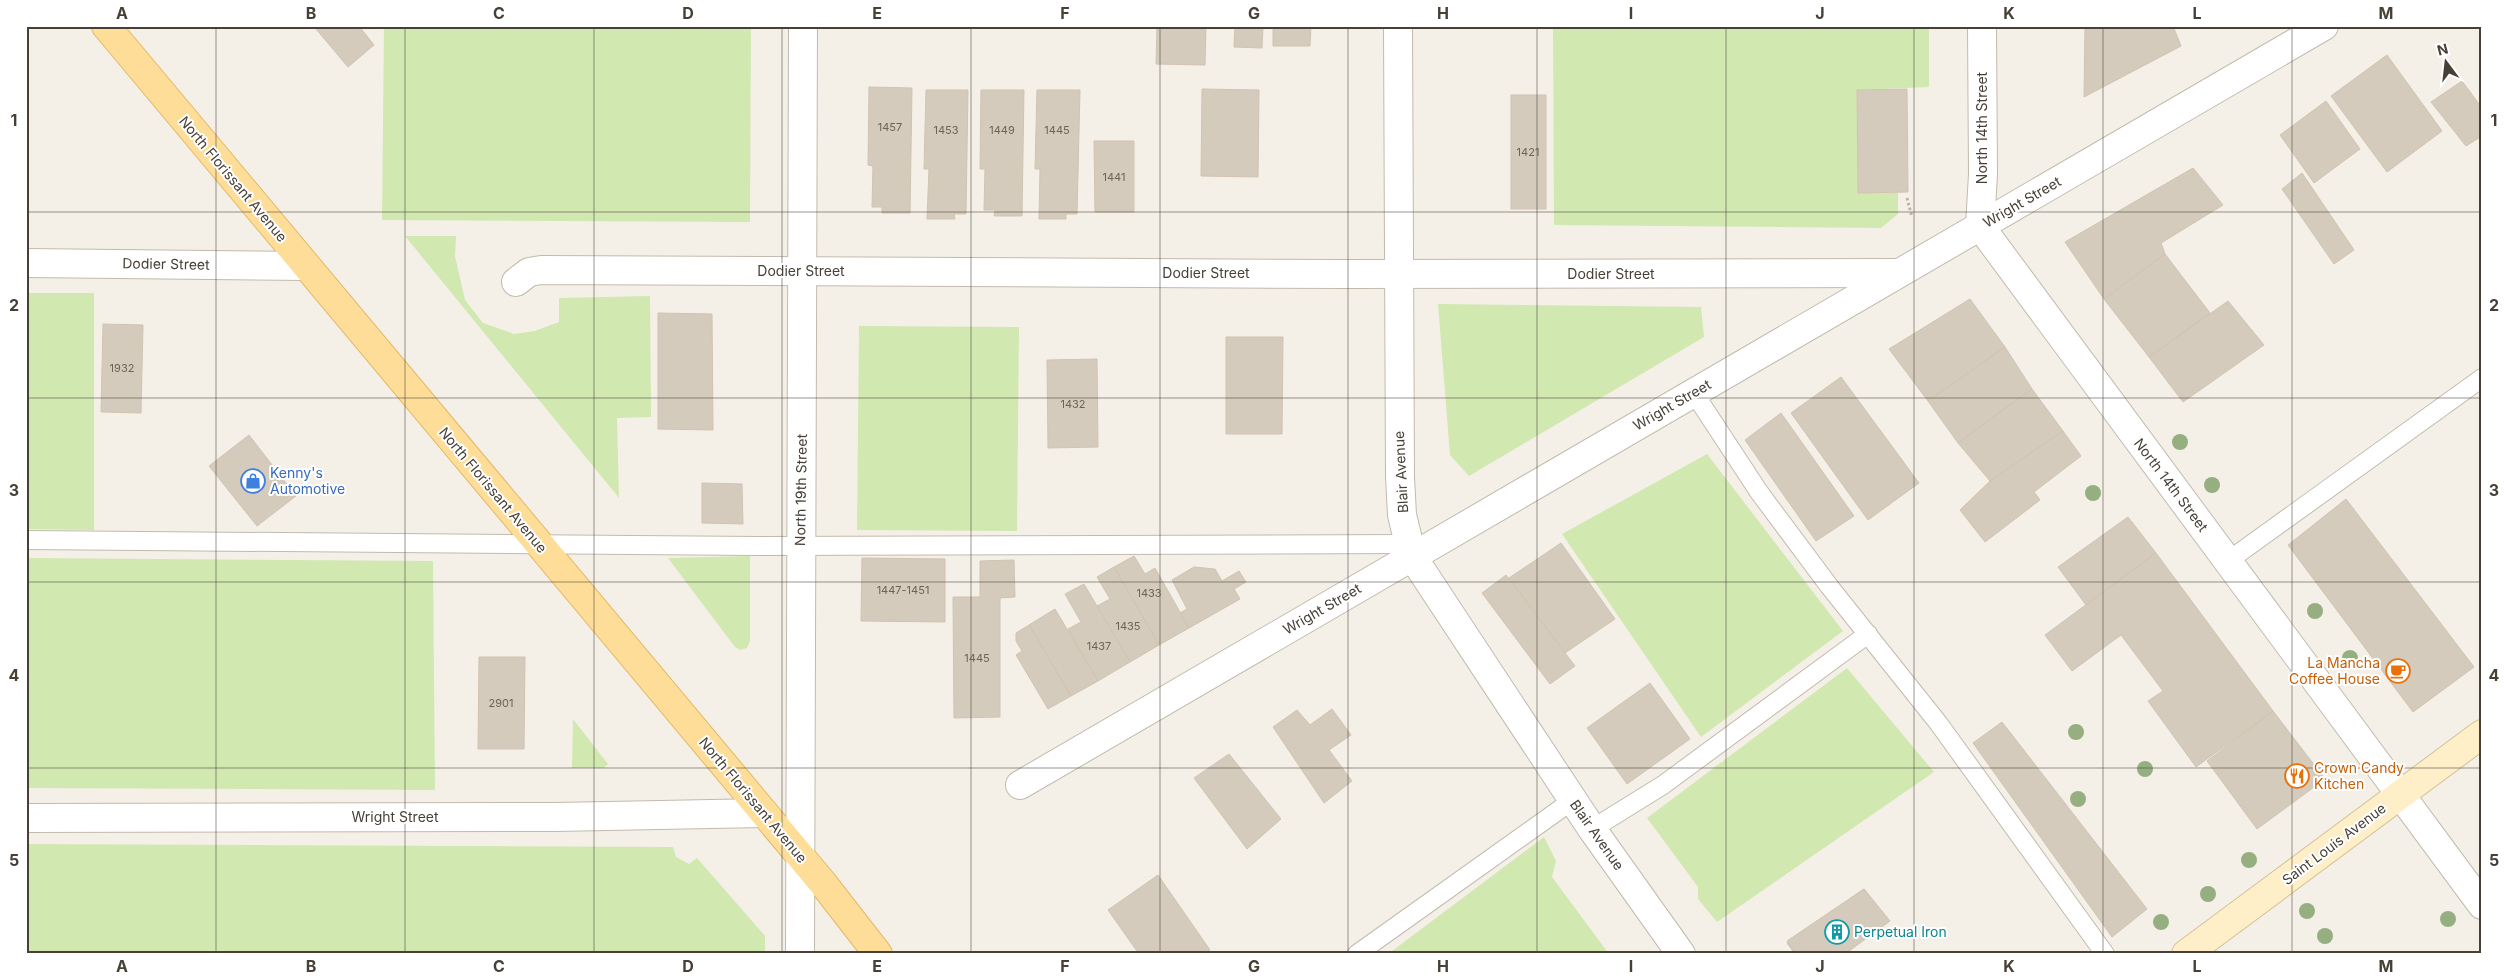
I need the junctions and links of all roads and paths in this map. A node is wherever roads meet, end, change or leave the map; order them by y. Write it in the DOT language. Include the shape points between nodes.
graph roads {
  1 [pos="106,26"];
  2 [pos="803,26"];
  3 [pos="1398,26"];
  4 [pos="1982,26"];
  5 [pos="2324,26"];
  6 [pos="1907,198"];
  7 [pos="1912,217"];
  8 [pos="1980,226"];
  9 [pos="26,263"];
  10 [pos="306,266"];
  11 [pos="804,271"];
  12 [pos="1899,273"];
  13 [pos="1398,274"];
  14 [pos="516,282"];
  15 [pos="2482,378"];
  16 [pos="1694,393"];
  17 [pos="26,540"];
  18 [pos="539,545"];
  19 [pos="800,546"];
  20 [pos="1411,550"];
  21 [pos="2228,562"];
  22 [pos="1868,634"];
  23 [pos="2482,734"];
  24 [pos="1020,784"];
  25 [pos="2401,794"];
  26 [pos="1573,800"];
  27 [pos="764,814"];
  28 [pos="26,818"];
  29 [pos="1592,829"];
  30 [pos="801,858"];
  31 [pos="2482,905"];
  32 [pos="800,954"];
  33 [pos="878,954"];
  34 [pos="1357,954"];
  35 [pos="1681,954"];
  36 [pos="2105,954"];
  37 [pos="2186,954"];
  1 -- 10 [label="main road, North Florissant Avenue"];
  2 -- 11 [label="street, North 19th Street"];
  3 -- 13 [label="street, Blair Avenue"];
  4 -- 8 [label="street, North 14th Street"];
  5 -- 8 [label="street, Wright Street"];
  6 -- 7 [label="path"];
  8 -- 12 [label="street, Wright Street"];
  8 -- 21 [label="street, North 14th Street"];
  9 -- 10 [label="street, Dodier Street"];
  10 -- 18 [label="main road, North Florissant Avenue"];
  11 -- 13 [label="street, Dodier Street"];
  11 -- 14 [label="street, Dodier Street" via="542,270 529,272"];
  11 -- 19 [label="street, North 19th Street"];
  12 -- 13 [label="street, Dodier Street"];
  12 -- 16 [label="street, Wright Street"];
  13 -- 20 [label="street, Blair Avenue" via="1400,477 1402,515"];
  15 -- 21 [label="lane"];
  16 -- 20 [label="street, Wright Street"];
  16 -- 22 [label="lane" via="1759,492"];
  17 -- 18 [label="lane"];
  18 -- 19 [label="lane"];
  18 -- 27 [label="main road, North Florissant Avenue"];
  19 -- 20 [label="lane"];
  19 -- 30 [label="street, North 19th Street"];
  20 -- 24 [label="street, Wright Street"];
  20 -- 26 [label="street, Blair Avenue"];
  21 -- 25 [label="street, North 14th Street"];
  22 -- 29 [label="lane" via="1663,785"];
  22 -- 36 [label="lane" via="1939,724"];
  23 -- 25 [label="street, Saint Louis Avenue"];
  25 -- 31 [label="street, North 14th Street"];
  25 -- 37 [label="street, Saint Louis Avenue"];
  26 -- 29 [label="street, Blair Avenue"];
  26 -- 34 [label="lane"];
  27 -- 28 [label="street, Wright Street"];
  27 -- 30 [label="main road, North Florissant Avenue"];
  29 -- 35 [label="street, Blair Avenue"];
  30 -- 32 [label="street, North 19th Street"];
  30 -- 33 [label="main road, North Florissant Avenue"];
}
